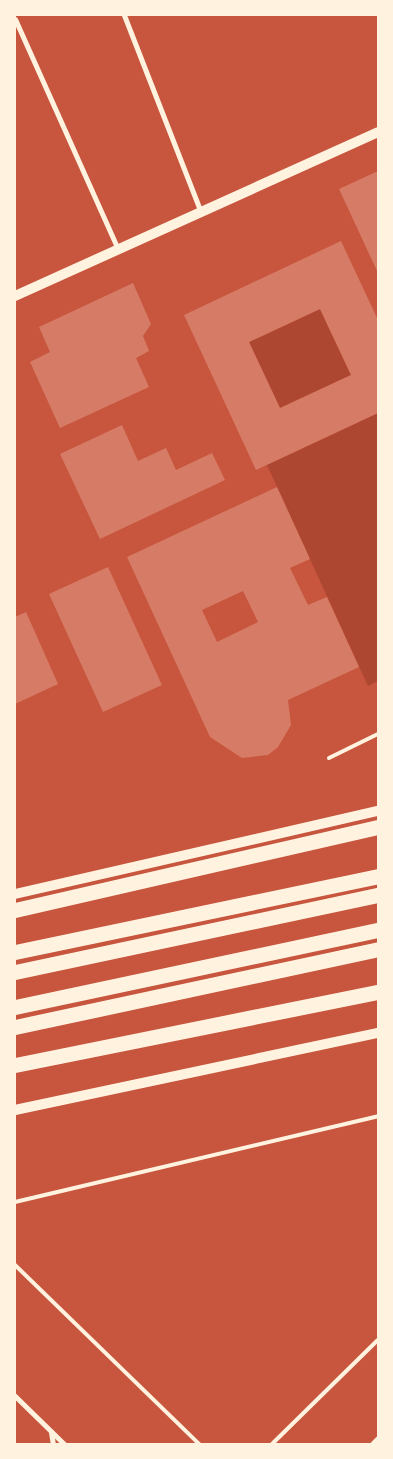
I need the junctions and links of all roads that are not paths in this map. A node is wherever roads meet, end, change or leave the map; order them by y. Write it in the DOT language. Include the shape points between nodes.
graph roads {
  1 [pos="124,15"];
  2 [pos="15,19"];
  3 [pos="378,132"];
  4 [pos="201,212"];
  5 [pos="118,250"];
  6 [pos="15,296"];
  7 [pos="378,734"];
  8 [pos="329,758"];
  9 [pos="378,811"];
  10 [pos="378,827"];
  11 [pos="378,876"];
  12 [pos="15,894"];
  13 [pos="378,895"];
  14 [pos="15,910"];
  15 [pos="378,930"];
  16 [pos="378,949"];
  17 [pos="15,952"];
  18 [pos="15,972"];
  19 [pos="378,992"];
  20 [pos="15,1007"];
  21 [pos="15,1027"];
  22 [pos="378,1033"];
  23 [pos="15,1066"];
  24 [pos="15,1110"];
  25 [pos="378,1116"];
  26 [pos="15,1202"];
  27 [pos="15,1265"];
  28 [pos="378,1340"];
  29 [pos="15,1396"];
  30 [pos="51,1432"];
  31 [pos="378,1438"];
  32 [pos="53,1444"];
  33 [pos="64,1444"];
  34 [pos="199,1444"];
  35 [pos="272,1444"];
  36 [pos="372,1444"];
  1 -- 4 [label="street"];
  2 -- 5 [label="street"];
  3 -- 4 [label="main road"];
  4 -- 5 [label="main road"];
  5 -- 6 [label="main road"];
  7 -- 8 [label="lane"];
  9 -- 12 [label="main road"];
  10 -- 14 [label="highway"];
  11 -- 17 [label="highway"];
  13 -- 18 [label="highway"];
  15 -- 20 [label="highway"];
  16 -- 21 [label="highway"];
  19 -- 23 [label="highway"];
  22 -- 24 [label="main road"];
  25 -- 26 [label="lane"];
  27 -- 34 [label="lane"];
  28 -- 35 [label="lane"];
  29 -- 30 [label="street"];
  30 -- 32 [label="street"];
  30 -- 33 [label="street"];
  31 -- 36 [label="street"];
}
